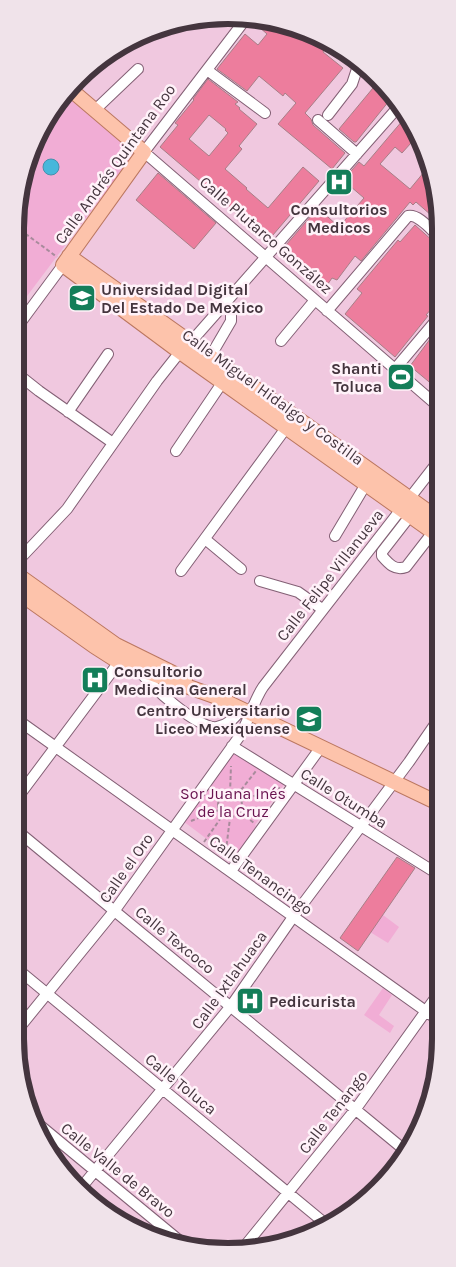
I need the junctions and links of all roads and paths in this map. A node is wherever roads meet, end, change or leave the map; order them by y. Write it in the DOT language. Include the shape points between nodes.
graph roads {
  1 [pos="242,24"];
  2 [pos="138,69"];
  3 [pos="207,70"];
  4 [pos="357,70"];
  5 [pos="74,93"];
  6 [pos="94,110"];
  7 [pos="395,111"];
  8 [pos="265,113"];
  9 [pos="328,115"];
  10 [pos="318,120"];
  11 [pos="144,152"];
  12 [pos="357,154"];
  13 [pos="432,231"];
  14 [pos="24,232"];
  15 [pos="265,257"];
  16 [pos="65,262"];
  17 [pos="315,300"];
  18 [pos="225,303"];
  19 [pos="327,311"];
  20 [pos="24,318"];
  21 [pos="432,326"];
  22 [pos="281,341"];
  23 [pos="185,348"];
  24 [pos="108,354"];
  25 [pos="210,357"];
  26 [pos="395,369"];
  27 [pos="24,379"];
  28 [pos="222,382"];
  29 [pos="432,401"];
  30 [pos="68,412"];
  31 [pos="286,428"];
  32 [pos="113,443"];
  33 [pos="176,451"];
  34 [pos="432,469"];
  35 [pos="366,484"];
  36 [pos="410,498"];
  37 [pos="406,512"];
  38 [pos="432,523"];
  39 [pos="432,527"];
  40 [pos="335,536"];
  41 [pos="432,537"];
  42 [pos="205,539"];
  43 [pos="24,554"];
  44 [pos="241,569"];
  45 [pos="182,571"];
  46 [pos="24,579"];
  47 [pos="260,582"];
  48 [pos="24,596"];
  49 [pos="322,609"];
  50 [pos="119,662"];
  51 [pos="139,670"];
  52 [pos="214,696"];
  53 [pos="246,711"];
  54 [pos="24,725"];
  55 [pos="432,729"];
  56 [pos="232,746"];
  57 [pos="55,747"];
  58 [pos="321,747"];
  59 [pos="261,764"];
  60 [pos="231,765"];
  61 [pos="394,782"];
  62 [pos="294,784"];
  63 [pos="24,789"];
  64 [pos="230,793"];
  65 [pos="237,795"];
  66 [pos="241,800"];
  67 [pos="432,800"];
  68 [pos="219,810"];
  69 [pos="240,812"];
  70 [pos="223,815"];
  71 [pos="230,818"];
  72 [pos="360,826"];
  73 [pos="172,829"];
  74 [pos="262,829"];
  75 [pos="24,836"];
  76 [pos="200,848"];
  77 [pos="228,869"];
  78 [pos="432,870"];
  79 [pos="115,910"];
  80 [pos="293,917"];
  81 [pos="24,975"];
  82 [pos="47,994"];
  83 [pos="432,1003"];
  84 [pos="231,1006"];
  85 [pos="426,1011"];
  86 [pos="432,1015"];
  87 [pos="24,1022"];
  88 [pos="164,1089"];
  89 [pos="355,1110"];
  90 [pos="45,1130"];
  91 [pos="401,1147"];
  92 [pos="96,1171"];
  93 [pos="85,1184"];
  94 [pos="288,1192"];
  95 [pos="321,1220"];
  96 [pos="173,1236"];
  97 [pos="248,1243"];
  1 -- 3 [label="street, Calle Andrés Quintana Roo"];
  2 -- 6 [label="street"];
  3 -- 8 [label="street"];
  3 -- 11 [label="street, Calle Andrés Quintana Roo"];
  4 -- 9 [label="street" via="352,84"];
  5 -- 6 [label="main road, Calle Plutarco González"];
  6 -- 11 [label="main road, Calle Plutarco González"];
  7 -- 12 [label="street"];
  10 -- 12 [label="street"];
  11 -- 15 [label="street, Calle Plutarco González"];
  11 -- 16 [label="main road, Calle Andrés Quintana Roo"];
  12 -- 15 [label="street"];
  13 -- 19 [label="street" via="416,217 408,216"];
  14 -- 16 [label="path"];
  15 -- 17 [label="street, Calle Plutarco González"];
  15 -- 18 [label="street"];
  16 -- 20 [label="street, Calle Andrés Quintana Roo"];
  16 -- 23 [label="main road, Calle Miguel Hidalgo y Costilla"];
  17 -- 19 [label="street, Calle Plutarco González"];
  17 -- 22 [label="street"];
  18 -- 23 [label="street"];
  18 -- 25 [label="street" via="232,312 231,321"];
  19 -- 26 [label="street, Calle Plutarco González"];
  21 -- 26 [label="street"];
  23 -- 25 [label="main road, Calle Miguel Hidalgo y Costilla"];
  23 -- 28 [label="main road, Calle Miguel Hidalgo y Costilla"];
  23 -- 32 [label="street"];
  24 -- 30 [label="street"];
  25 -- 36 [label="main road, Calle Miguel Hidalgo y Costilla"];
  26 -- 29 [label="street, Calle Plutarco González"];
  27 -- 30 [label="street"];
  28 -- 31 [label="main road, Calle Miguel Hidalgo y Costilla"];
  28 -- 33 [label="street"];
  30 -- 32 [label="street"];
  31 -- 35 [label="main road, Calle Miguel Hidalgo y Costilla"];
  31 -- 42 [label="street"];
  32 -- 43 [label="street" via="67,509"];
  34 -- 36 [label="street, Calle Felipe Villanueva"];
  35 -- 37 [label="main road, Calle Miguel Hidalgo y Costilla"];
  35 -- 40 [label="street"];
  36 -- 37 [label="street, Calle Felipe Villanueva"];
  36 -- 38 [label="main road, Calle Miguel Hidalgo y Costilla"];
  37 -- 39 [label="main road, Calle Miguel Hidalgo y Costilla"];
  37 -- 41 [label="street" via="382,552 391,566 406,567"];
  37 -- 49 [label="street, Calle Felipe Villanueva"];
  42 -- 44 [label="street"];
  42 -- 45 [label="street"];
  46 -- 52 [label="main road" via="116,645"];
  47 -- 49 [label="street" via="298,592"];
  48 -- 50 [label="main road"];
  49 -- 53 [label="street, Calle Felipe Villanueva"];
  50 -- 51 [label="main road"];
  50 -- 57 [label="street"];
  51 -- 52 [label="main road"];
  51 -- 53 [label="street" via="153,686 206,726 230,723"];
  52 -- 53 [label="main road"];
  53 -- 56 [label="street, Calle el Oro" via="243,730"];
  53 -- 58 [label="main road"];
  54 -- 57 [label="street, Calle Tenancingo"];
  55 -- 61 [label="street, Calle Ixtlahuaca"];
  56 -- 59 [label="street, Calle Otumba"];
  56 -- 73 [label="street, Calle el Oro"];
  57 -- 63 [label="street"];
  57 -- 73 [label="street, Calle Tenancingo"];
  58 -- 61 [label="main road"];
  58 -- 62 [label="street"];
  59 -- 62 [label="street, Calle Otumba"];
  59 -- 65 [label="path"];
  60 -- 64 [label="path"];
  61 -- 67 [label="main road"];
  61 -- 72 [label="street, Calle Ixtlahuaca"];
  62 -- 66 [label="path"];
  62 -- 72 [label="street, Calle Otumba"];
  62 -- 74 [label="street"];
  64 -- 65 [label="path"];
  64 -- 68 [label="path" via="219,800"];
  65 -- 66 [label="path"];
  66 -- 69 [label="path"];
  68 -- 70 [label="path"];
  68 -- 73 [label="path"];
  69 -- 71 [label="path"];
  69 -- 74 [label="path"];
  70 -- 71 [label="path"];
  70 -- 76 [label="path"];
  71 -- 77 [label="path"];
  72 -- 78 [label="street, Calle Otumba"];
  72 -- 80 [label="street, Calle Ixtlahuaca"];
  73 -- 76 [label="street, Calle Tenancingo"];
  73 -- 79 [label="street, Calle el Oro"];
  74 -- 77 [label="street"];
  75 -- 79 [label="street, Calle Texcoco"];
  76 -- 77 [label="street, Calle Tenancingo"];
  77 -- 80 [label="street, Calle Tenancingo"];
  79 -- 82 [label="street, Calle el Oro"];
  79 -- 84 [label="street, Calle Texcoco"];
  80 -- 84 [label="street, Calle Ixtlahuaca"];
  80 -- 85 [label="street, Calle Tenancingo"];
  81 -- 82 [label="street, Calle Toluca"];
  82 -- 87 [label="street, Calle el Oro"];
  82 -- 88 [label="street, Calle Toluca"];
  83 -- 85 [label="street, Calle Tenango"];
  84 -- 88 [label="street, Calle Ixtlahuaca"];
  84 -- 89 [label="street, Calle Texcoco"];
  85 -- 86 [label="street, Calle Tenancingo"];
  85 -- 89 [label="street, Calle Tenango"];
  88 -- 92 [label="street, Calle Ixtlahuaca"];
  88 -- 94 [label="street, Calle Toluca"];
  89 -- 91 [label="street, Calle Texcoco"];
  89 -- 94 [label="street, Calle Tenango"];
  90 -- 92 [label="street, Calle Valle de Bravo"];
  92 -- 93 [label="street, Calle Ixtlahuaca"];
  92 -- 96 [label="street, Calle Valle de Bravo"];
  94 -- 95 [label="street, Calle Toluca"];
  94 -- 97 [label="street, Calle Tenango"];
}
